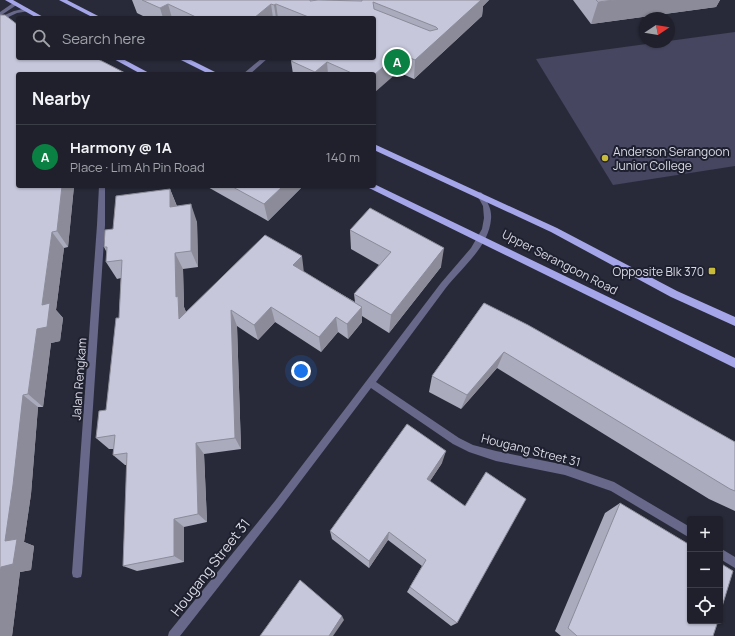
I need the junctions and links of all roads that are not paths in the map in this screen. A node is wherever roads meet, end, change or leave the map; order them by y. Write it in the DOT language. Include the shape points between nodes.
graph roads {
  1 [pos="8,0"];
  2 [pos="62,0"];
  3 [pos="15,4"];
  4 [pos="27,10"];
  5 [pos="0,14"];
  6 [pos="38,16"];
  7 [pos="95,16"];
  8 [pos="0,19"];
  9 [pos="120,60"];
  10 [pos="185,60"];
  11 [pos="263,60"];
  12 [pos="143,72"];
  13 [pos="211,72"];
  14 [pos="248,72"];
  15 [pos="376,148"];
  16 [pos="376,180"];
  17 [pos="102,188"];
  18 [pos="376,188"];
  19 [pos="480,195"];
  20 [pos="396,198"];
  21 [pos="481,238"];
  22 [pos="735,322"];
  23 [pos="735,363"];
  24 [pos="370,383"];
  25 [pos="687,532"];
  26 [pos="723,555"];
  27 [pos="735,563"];
  28 [pos="77,573"];
  29 [pos="173,636"];
  1 -- 3 [label="main road"];
  2 -- 7 [label="main road"];
  3 -- 4 [label="main road"];
  3 -- 5 [label="street"];
  4 -- 6 [label="main road"];
  4 -- 8 [label="street"];
  9 -- 12 [label="main road"];
  10 -- 13 [label="main road"];
  11 -- 14 [label="street"];
  15 -- 19 [label="main road, Upper Serangoon Road"];
  16 -- 20 [label="main road" via="391,190"];
  17 -- 28 [label="street, Jalan Rengkam"];
  18 -- 20 [label="main road, Upper Serangoon Road"];
  19 -- 21 [label="street, Hougang Street 31" via="487,208 488,219"];
  19 -- 22 [label="main road, Upper Serangoon Road" via="554,230 674,294"];
  20 -- 21 [label="main road, Upper Serangoon Road"];
  21 -- 23 [label="main road, Upper Serangoon Road"];
  21 -- 24 [label="street, Hougang Street 31"];
  24 -- 25 [label="street, Hougang Street 31" via="472,449 566,470 614,487"];
  24 -- 29 [label="street, Hougang Street 31"];
  26 -- 27 [label="street"];
}
